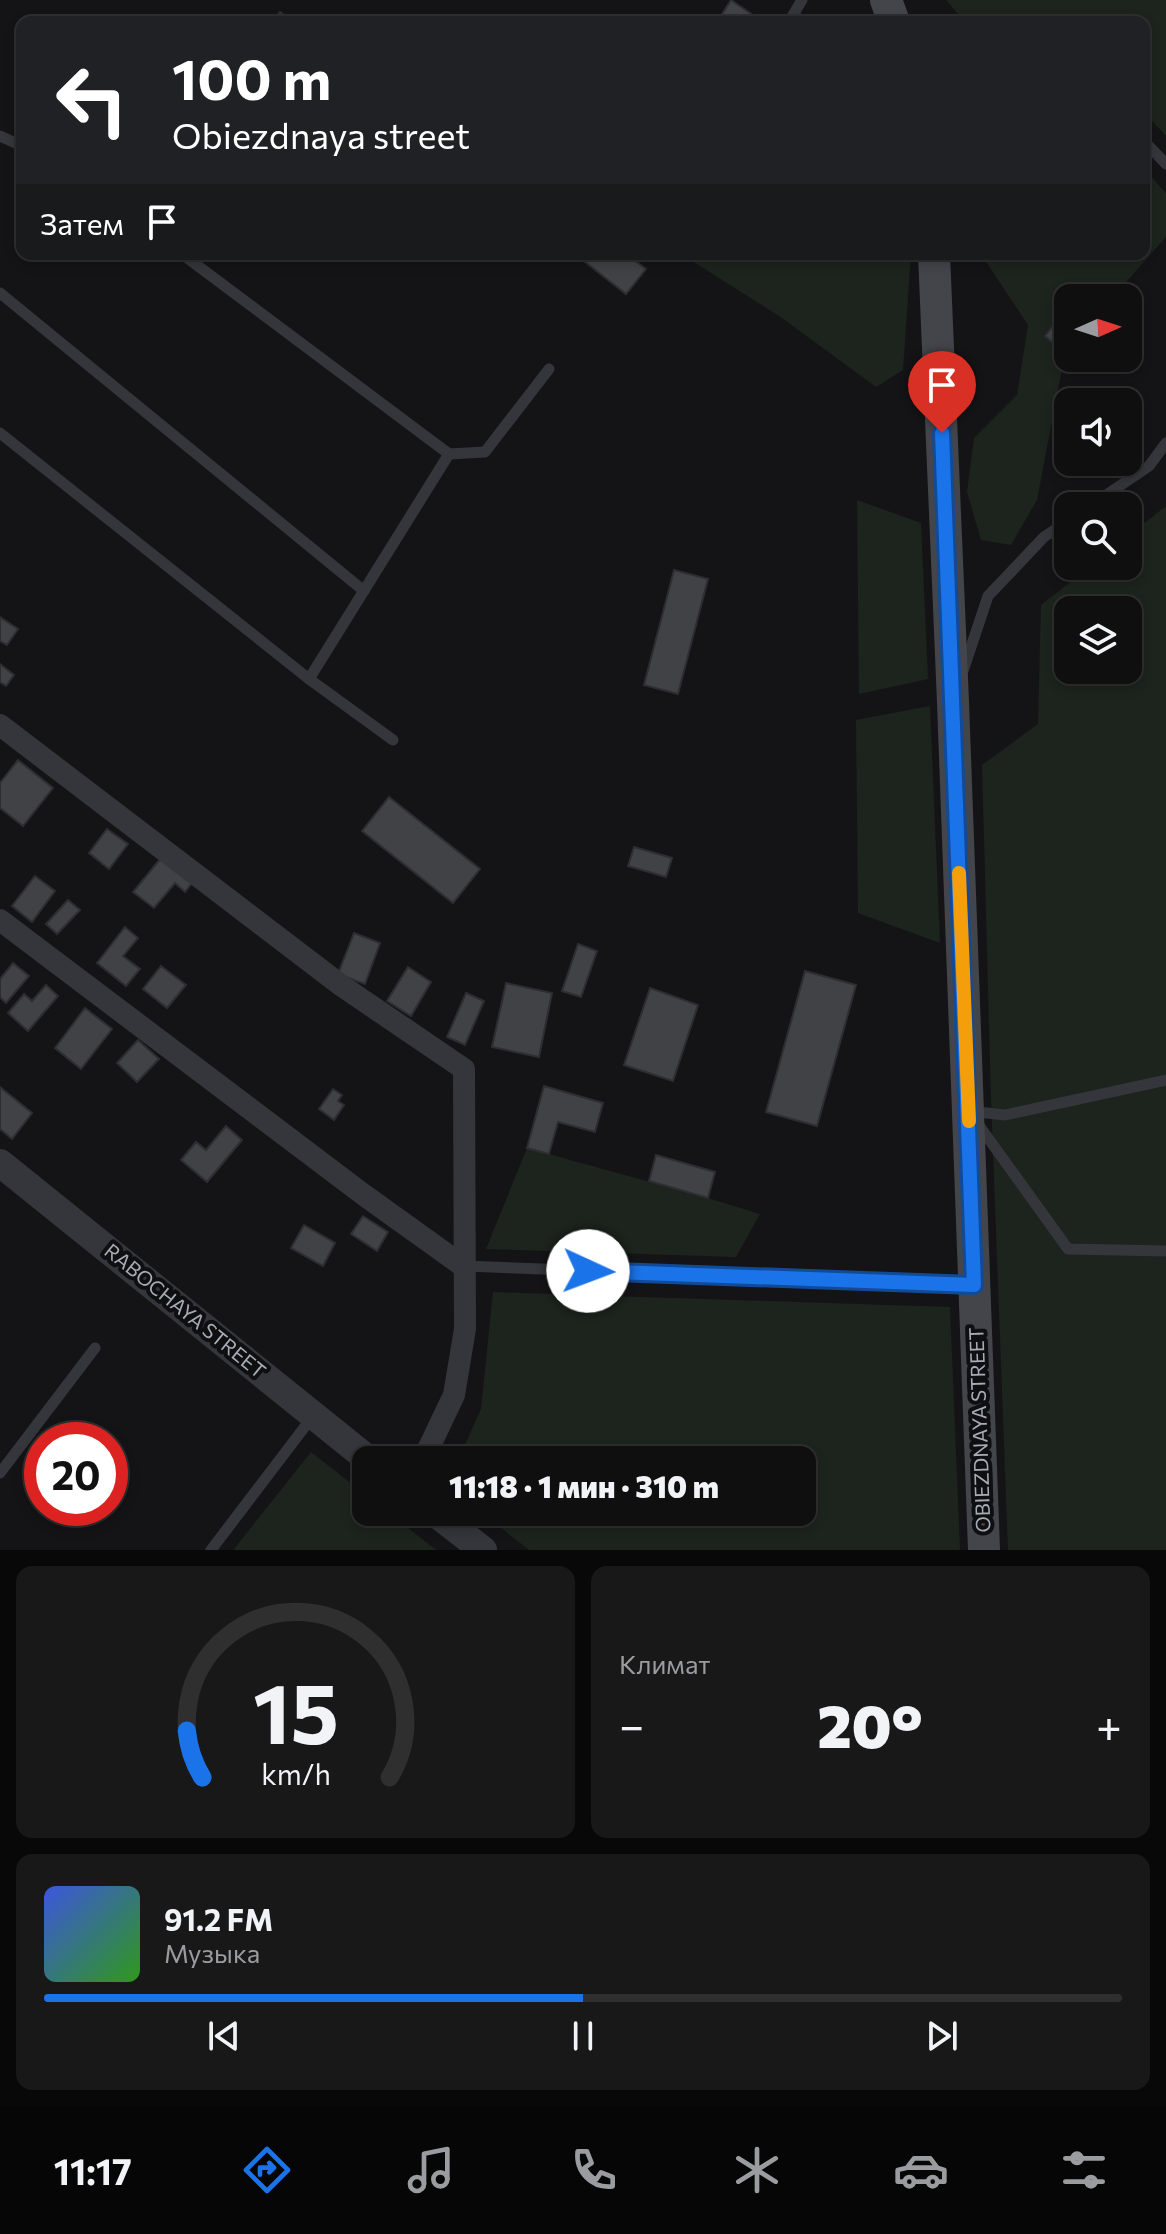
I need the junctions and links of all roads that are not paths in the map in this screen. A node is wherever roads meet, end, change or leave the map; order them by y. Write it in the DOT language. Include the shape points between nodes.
graph roads {
  1 [pos="1150,147"];
  2 [pos="1166,164"];
  3 [pos="190,260"];
  4 [pos="934,260"];
  5 [pos="0,293"];
  6 [pos="549,369"];
  7 [pos="0,433"];
  8 [pos="1166,443"];
  9 [pos="449,454"];
  10 [pos="1111,492"];
  11 [pos="1054,530"];
  12 [pos="364,591"];
  13 [pos="309,679"];
  14 [pos="953,702"];
  15 [pos="0,725"];
  16 [pos="393,740"];
  17 [pos="0,920"];
  18 [pos="1166,1080"];
  19 [pos="968,1111"];
  20 [pos="0,1163"];
  21 [pos="1166,1251"];
  22 [pos="463,1266"];
  23 [pos="974,1285"];
  24 [pos="95,1348"];
  25 [pos="313,1415"];
  26 [pos="352,1446"];
  27 [pos="430,1446"];
  28 [pos="0,1473"];
  29 [pos="452,1526"];
  30 [pos="211,1550"];
  31 [pos="483,1550"];
  32 [pos="984,1550"];
  1 -- 2 [label="lane"];
  3 -- 9 [label="lane"];
  4 -- 14 [label="main road, OBIEZDNAYA STREET"];
  5 -- 12 [label="lane"];
  6 -- 9 [label="lane" via="485,452"];
  7 -- 13 [label="lane"];
  8 -- 10 [label="lane" via="1149,466"];
  9 -- 12 [label="lane"];
  11 -- 14 [label="lane" via="988,596"];
  12 -- 13 [label="lane"];
  13 -- 16 [label="lane"];
  14 -- 19 [label="main road, OBIEZDNAYA STREET"];
  15 -- 22 [label="street" via="342,986 464,1069"];
  17 -- 22 [label="street"];
  18 -- 19 [label="lane" via="1005,1115"];
  19 -- 21 [label="lane" via="1068,1249"];
  19 -- 23 [label="main road, OBIEZDNAYA STREET"];
  20 -- 25 [label="street, RABOCHAYA STREET"];
  22 -- 23 [label="lane"];
  22 -- 27 [label="street" via="465,1329 454,1395"];
  23 -- 32 [label="main road, OBIEZDNAYA STREET"];
  24 -- 28 [label="lane"];
  25 -- 26 [label="street, RABOCHAYA STREET"];
  25 -- 30 [label="lane"];
  29 -- 31 [label="street"];
}
